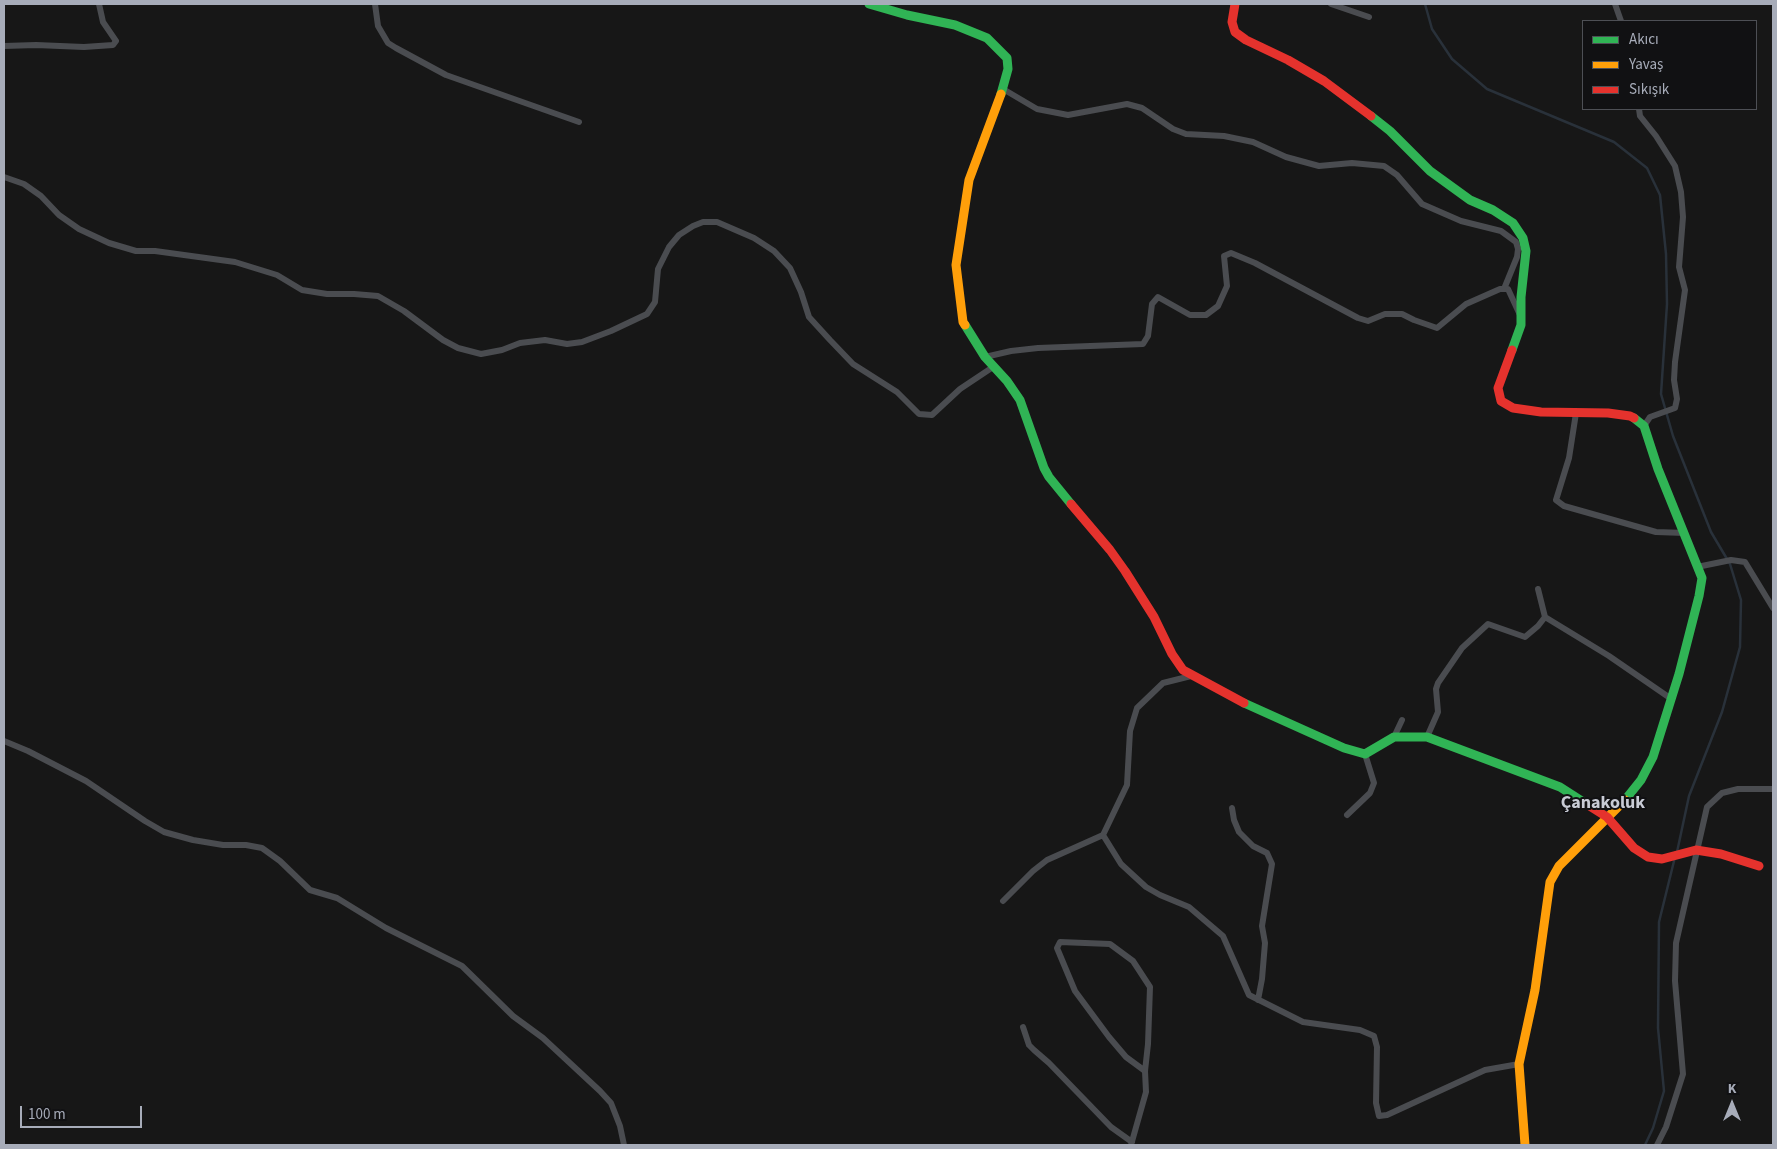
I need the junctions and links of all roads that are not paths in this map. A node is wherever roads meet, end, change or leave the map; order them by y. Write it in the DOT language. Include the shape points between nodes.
graph roads {
  1 [pos="99,4"];
  2 [pos="375,4"];
  3 [pos="869,4"];
  4 [pos="1235,4"];
  5 [pos="1331,4"];
  6 [pos="1615,4"];
  7 [pos="1370,17"];
  8 [pos="1621,20"];
  9 [pos="4,46"];
  10 [pos="1003,89"];
  11 [pos="1639,110"];
  12 [pos="579,122"];
  13 [pos="4,177"];
  14 [pos="1504,289"];
  15 [pos="1521,317"];
  16 [pos="985,357"];
  17 [pos="993,367"];
  18 [pos="1576,413"];
  19 [pos="1644,426"];
  20 [pos="1685,533"];
  21 [pos="1697,567"];
  22 [pos="1538,589"];
  23 [pos="1773,608"];
  24 [pos="1546,616"];
  25 [pos="1191,676"];
  26 [pos="1670,698"];
  27 [pos="1402,720"];
  28 [pos="1394,737"];
  29 [pos="1427,737"];
  30 [pos="4,741"];
  31 [pos="1365,754"];
  32 [pos="1773,789"];
  33 [pos="1232,808"];
  34 [pos="1347,815"];
  35 [pos="1607,818"];
  36 [pos="1103,835"];
  37 [pos="1696,850"];
  38 [pos="1759,866"];
  39 [pos="1003,901"];
  40 [pos="1258,1000"];
  41 [pos="1023,1027"];
  42 [pos="1519,1064"];
  43 [pos="1145,1071"];
  44 [pos="1131,1144"];
  45 [pos="624,1145"];
  46 [pos="1525,1145"];
  47 [pos="1656,1145"];
  1 -- 9 [label="street" via="104,22 116,40 112,45 84,48"];
  2 -- 12 [label="street" via="378,26 388,43 396,48 446,74"];
  3 -- 10 [label="street" via="954,25 987,38 1007,58"];
  4 -- 15 [label="street" via="1234,32 1324,81 1390,131 1430,170 1470,200 1513,223 1523,238 1526,251"];
  5 -- 7 [label="street"];
  6 -- 8 [label="street"];
  10 -- 14 [label="street" via="1037,109 1068,115 1128,104 1142,108 1186,134 1224,136 1253,142 1286,157 1319,166 1352,163 1384,166 1397,175 1422,204 1461,221 1501,230 1516,242 1516,257"];
  10 -- 16 [label="street" via="969,180 956,265 964,322"];
  11 -- 19 [label="street" via="1640,116 1675,166 1683,217 1679,267 1685,290 1675,362 1675,408 1650,417"];
  13 -- 17 [label="street" via="24,184 79,229 109,243 136,251 234,262 277,275 302,290 378,296 443,340 481,354 545,340 568,344 582,342 647,314 655,302 658,269 669,247 693,226 717,222 754,238 774,251 790,268 802,292 809,317 853,364 898,392 919,414 932,415 960,389"];
  14 -- 15 [label="street" via="1508,290"];
  14 -- 16 [label="street" via="1466,304 1437,328 1402,314 1385,314 1368,321 1231,253 1224,256 1227,286 1218,306 1206,314 1190,314 1158,297 1152,304 1148,336 1143,344 1038,348"];
  15 -- 18 [label="street" via="1513,351 1498,388 1502,401 1512,408"];
  16 -- 17 [label="street"];
  17 -- 25 [label="street" via="1020,400 1049,477 1115,557 1154,617 1172,654"];
  18 -- 19 [label="street" via="1630,416"];
  18 -- 20 [label="street" via="1569,458 1556,500 1564,506 1656,532"];
  19 -- 20 [label="street"];
  20 -- 21 [label="street"];
  21 -- 23 [label="street" via="1731,560 1745,562"];
  21 -- 26 [label="street" via="1702,578 1699,596"];
  22 -- 24 [label="street"];
  24 -- 26 [label="street"];
  24 -- 29 [label="street" via="1526,637 1488,624 1462,648 1436,688 1438,712"];
  25 -- 31 [label="street" via="1259,711"];
  25 -- 36 [label="street" via="1163,683 1137,708 1130,731 1127,785"];
  26 -- 35 [label="street" via="1653,757 1641,780"];
  27 -- 28 [label="street"];
  28 -- 29 [label="street"];
  28 -- 31 [label="street"];
  29 -- 35 [label="street" via="1560,787"];
  30 -- 45 [label="street" via="86,781 164,832 223,845 262,848 310,890 337,898 386,928 462,966 611,1103"];
  31 -- 34 [label="street" via="1374,783 1370,793"];
  32 -- 37 [label="street" via="1738,789 1722,793 1707,807"];
  33 -- 40 [label="street" via="1239,832 1253,846 1267,853 1272,864 1262,926 1265,943"];
  35 -- 37 [label="street" via="1634,848 1648,857 1662,859"];
  35 -- 42 [label="street" via="1559,866 1550,882 1535,990"];
  36 -- 39 [label="street" via="1047,860"];
  36 -- 40 [label="street" via="1121,864 1146,887 1189,907 1223,936 1244,987"];
  37 -- 38 [label="street"];
  37 -- 47 [label="street" via="1676,943 1675,981 1683,1074 1666,1127"];
  40 -- 42 [label="street" via="1303,1022 1360,1030 1374,1036 1379,1116 1388,1115 1485,1070"];
  41 -- 44 [label="street" via="1029,1045"];
  42 -- 46 [label="street"];
  43 -- 43 [label="street" via="1150,987 1134,961 1110,944 1060,942 1057,948 1075,990 1109,1037"];
  43 -- 44 [label="street" via="1146,1092"];
}
